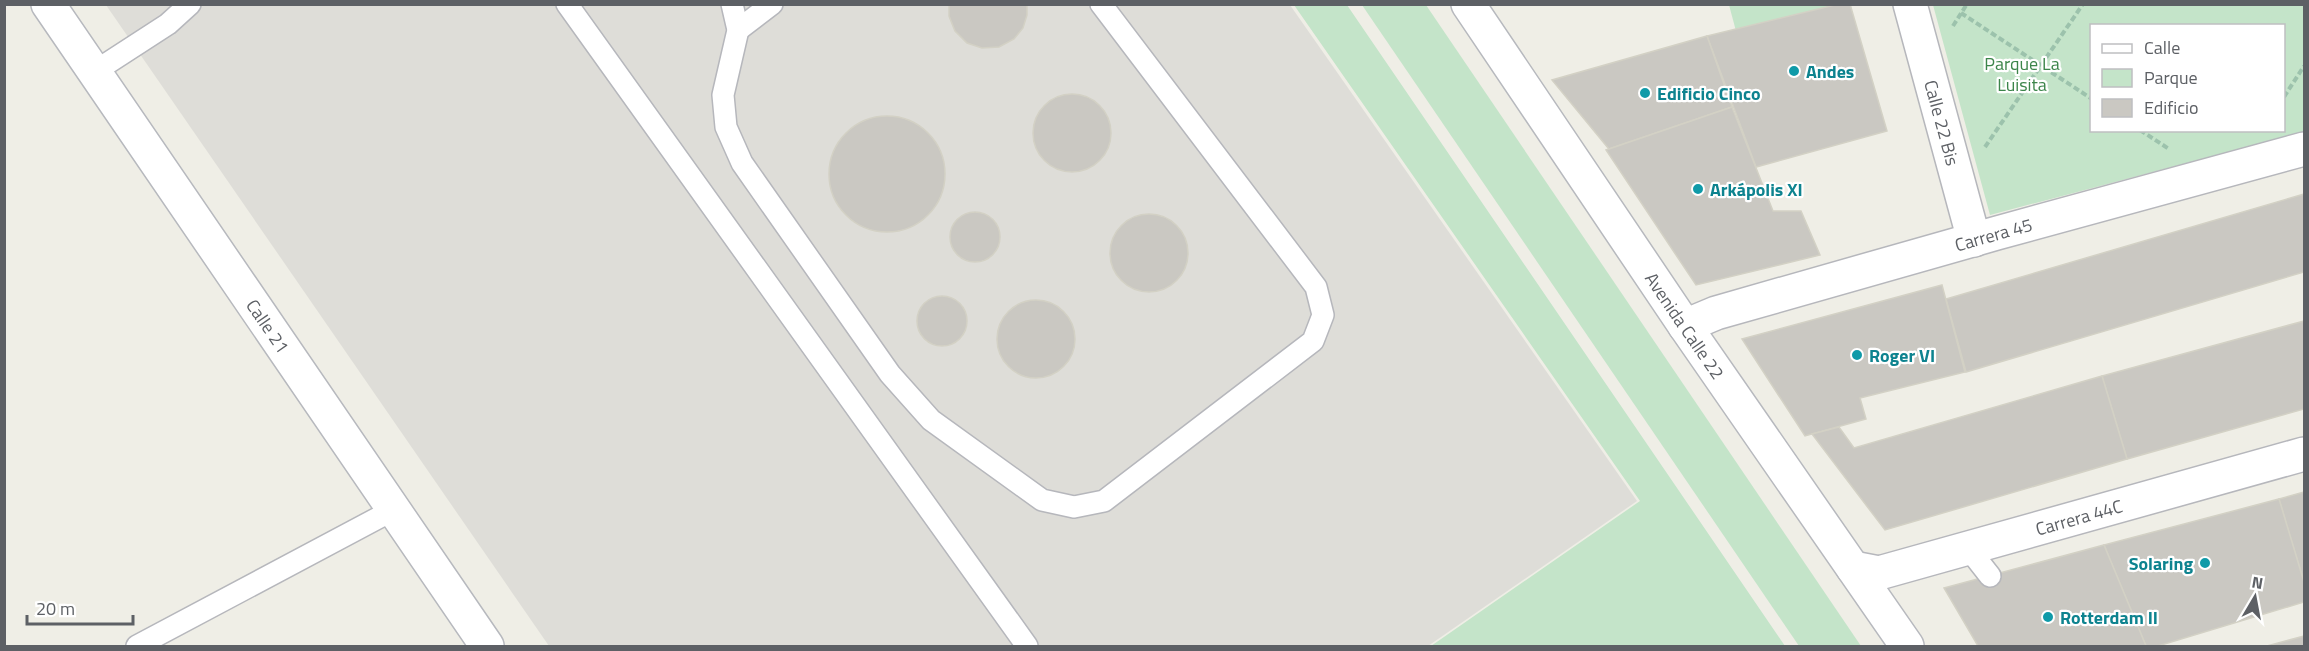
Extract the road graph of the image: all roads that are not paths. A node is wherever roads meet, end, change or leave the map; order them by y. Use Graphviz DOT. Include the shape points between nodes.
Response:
graph roads {
  1 [pos="48,4"];
  2 [pos="190,4"];
  3 [pos="567,4"];
  4 [pos="732,4"];
  5 [pos="772,4"];
  6 [pos="1101,4"];
  7 [pos="1468,4"];
  8 [pos="1910,4"];
  9 [pos="738,30"];
  10 [pos="94,72"];
  11 [pos="2304,150"];
  12 [pos="1974,240"];
  13 [pos="1685,326"];
  14 [pos="2304,454"];
  15 [pos="393,510"];
  16 [pos="1968,548"];
  17 [pos="1853,568"];
  18 [pos="1990,576"];
  19 [pos="137,646"];
  20 [pos="487,646"];
  21 [pos="1027,646"];
  22 [pos="1907,646"];
  1 -- 10 [label="street, Calle 21"];
  2 -- 10 [label="lane" via="168,24"];
  3 -- 21 [label="lane"];
  4 -- 9 [label="lane"];
  5 -- 9 [label="lane"];
  6 -- 9 [label="lane" via="1316,287 1323,315 1313,341 1104,501 1074,507 1042,500 1024,487 932,420 890,374 742,163 726,127 723,95"];
  7 -- 13 [label="street, Avenida Calle 22"];
  8 -- 12 [label="street, Calle 22 Bis"];
  10 -- 15 [label="street, Calle 21"];
  11 -- 12 [label="street, Carrera 45"];
  12 -- 13 [label="street, Carrera 45"];
  13 -- 17 [label="street, Avenida Calle 22"];
  14 -- 16 [label="street, Carrera 44C"];
  15 -- 19 [label="lane"];
  15 -- 20 [label="street, Calle 21"];
  16 -- 17 [label="street, Carrera 44C" via="1879,573"];
  16 -- 18 [label="lane"];
  17 -- 22 [label="street, Avenida Calle 22"];
}
